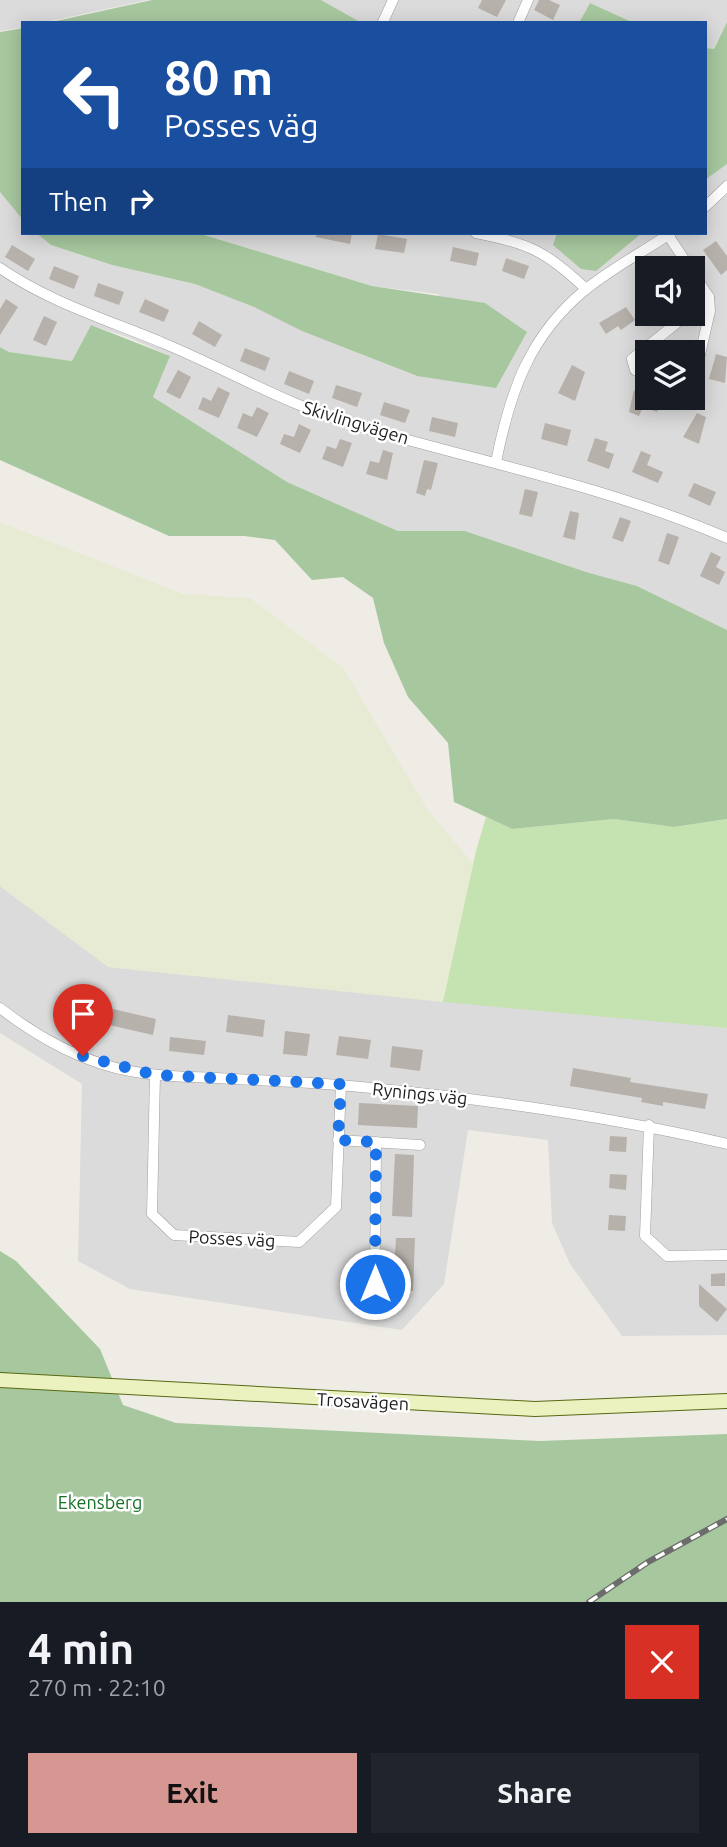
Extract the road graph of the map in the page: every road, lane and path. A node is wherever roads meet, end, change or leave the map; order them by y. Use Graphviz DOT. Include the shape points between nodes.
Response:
graph roads {
  1 [pos="393,0"];
  2 [pos="528,0"];
  3 [pos="383,21"];
  4 [pos="519,21"];
  5 [pos="727,186"];
  6 [pos="707,205"];
  7 [pos="487,235"];
  8 [pos="667,235"];
  9 [pos="670,235"];
  10 [pos="683,256"];
  11 [pos="0,268"];
  12 [pos="586,289"];
  13 [pos="705,291"];
  14 [pos="709,297"];
  15 [pos="705,300"];
  16 [pos="673,326"];
  17 [pos="656,340"];
  18 [pos="703,340"];
  19 [pos="496,462"];
  20 [pos="727,538"];
  21 [pos="0,1008"];
  22 [pos="155,1075"];
  23 [pos="341,1084"];
  24 [pos="649,1125"];
  25 [pos="338,1140"];
  26 [pos="376,1142"];
  27 [pos="727,1144"];
  28 [pos="420,1145"];
  29 [pos="727,1255"];
  30 [pos="375,1284"];
  31 [pos="0,1380"];
  32 [pos="727,1401"];
  1 -- 3 [label="street"];
  2 -- 4 [label="street"];
  5 -- 6 [label="street"];
  7 -- 12 [label="street" via="544,252"];
  8 -- 12 [label="street"];
  9 -- 10 [label="street"];
  11 -- 19 [label="street, Skivlingvägen" via="33,291 173,347 293,403 356,425"];
  12 -- 19 [label="street" via="537,341 517,381"];
  13 -- 14 [label="street"];
  14 -- 15 [label="street"];
  14 -- 18 [label="street"];
  16 -- 17 [label="street"];
  19 -- 20 [label="street, Skivlingvägen" via="675,516"];
  21 -- 22 [label="street, Rynings väg" via="64,1049 103,1064"];
  22 -- 23 [label="street, Rynings väg"];
  22 -- 25 [label="street, Posses väg" via="152,1214 174,1235 299,1242 336,1207"];
  23 -- 24 [label="street, Rynings väg" via="551,1108"];
  23 -- 25 [label="street, Posses väg"];
  24 -- 27 [label="street, Rynings väg"];
  24 -- 29 [label="street" via="645,1236 667,1256"];
  25 -- 26 [label="street"];
  26 -- 28 [label="street"];
  26 -- 30 [label="street"];
  31 -- 32 [label="main road, Trosavägen" via="535,1409"];
}
